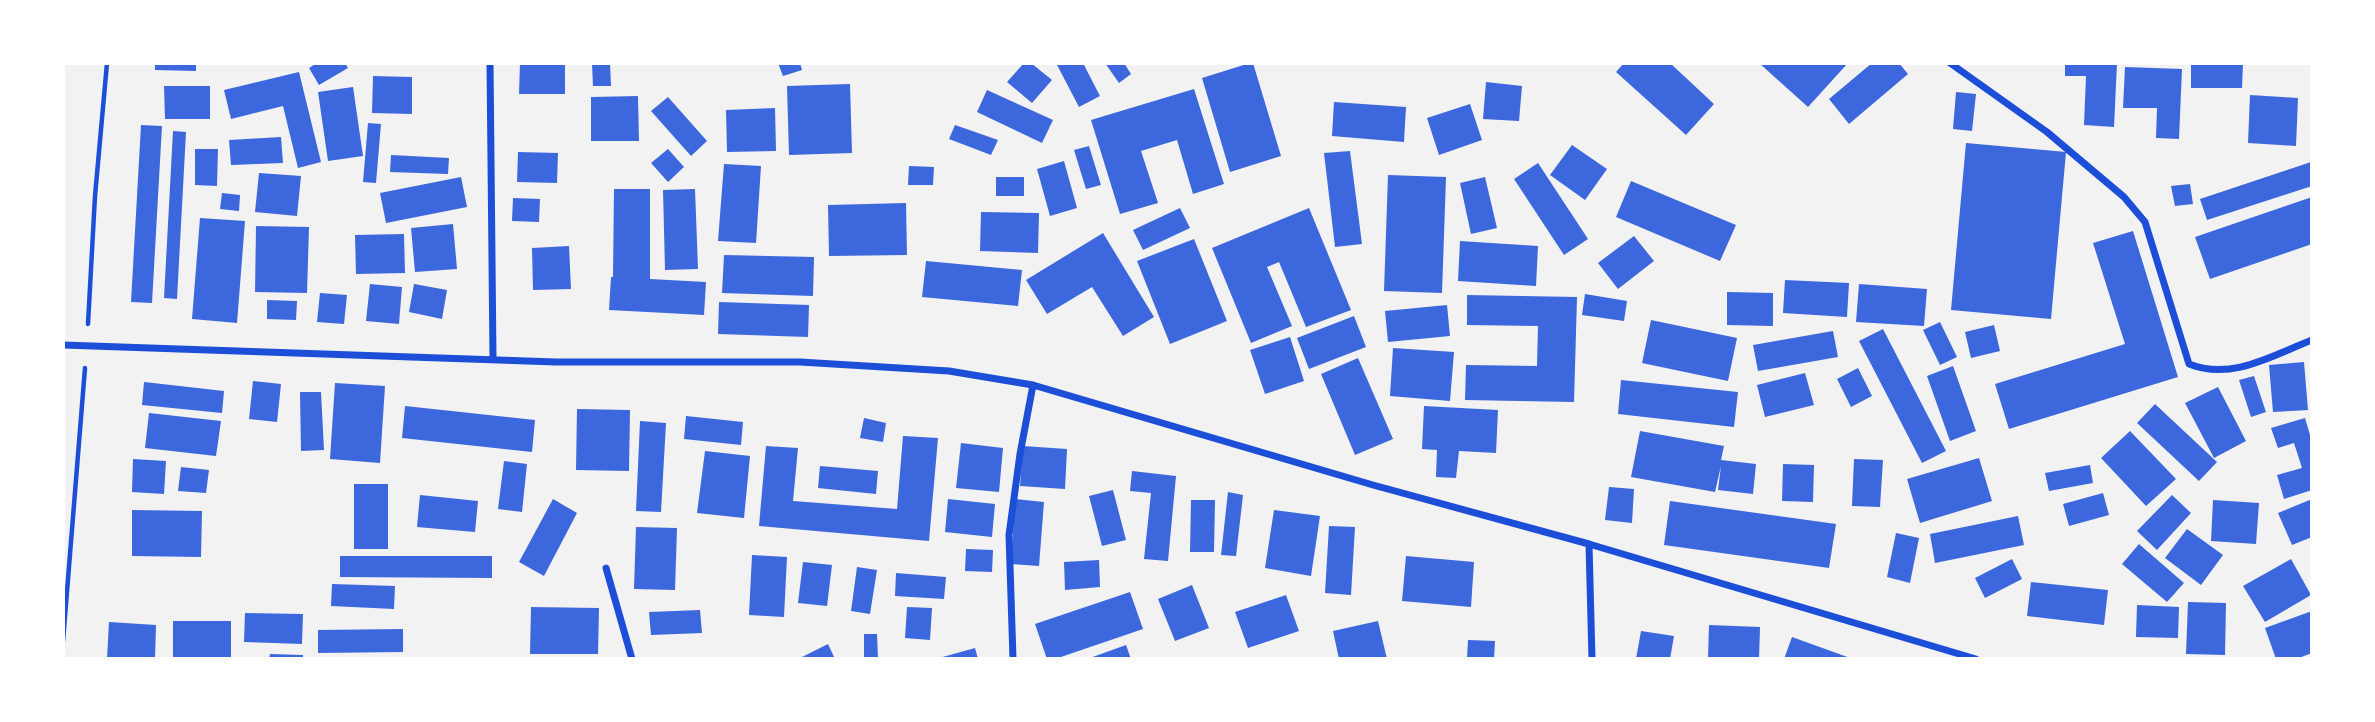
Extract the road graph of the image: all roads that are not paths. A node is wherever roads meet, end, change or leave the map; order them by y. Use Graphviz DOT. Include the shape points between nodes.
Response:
graph roads {
  1 [pos="490,63"];
  2 [pos="1950,63"];
  3 [pos="2312,340"];
  4 [pos="63,345"];
  5 [pos="493,358"];
  6 [pos="1033,385"];
  7 [pos="1589,544"];
  8 [pos="606,568"];
  9 [pos="632,659"];
  10 [pos="1013,659"];
  11 [pos="1592,659"];
  12 [pos="1976,659"];
  1 -- 5 [label="street"];
  2 -- 3 [label="street" via="2047,132 2124,197 2145,222 2189,364 2213,371 2234,370"];
  4 -- 5 [label="street"];
  5 -- 6 [label="street" via="800,362 950,371"];
  6 -- 7 [label="street"];
  6 -- 10 [label="street" via="1009,535"];
  7 -- 11 [label="street"];
  7 -- 12 [label="street"];
  8 -- 9 [label="street"];
}
